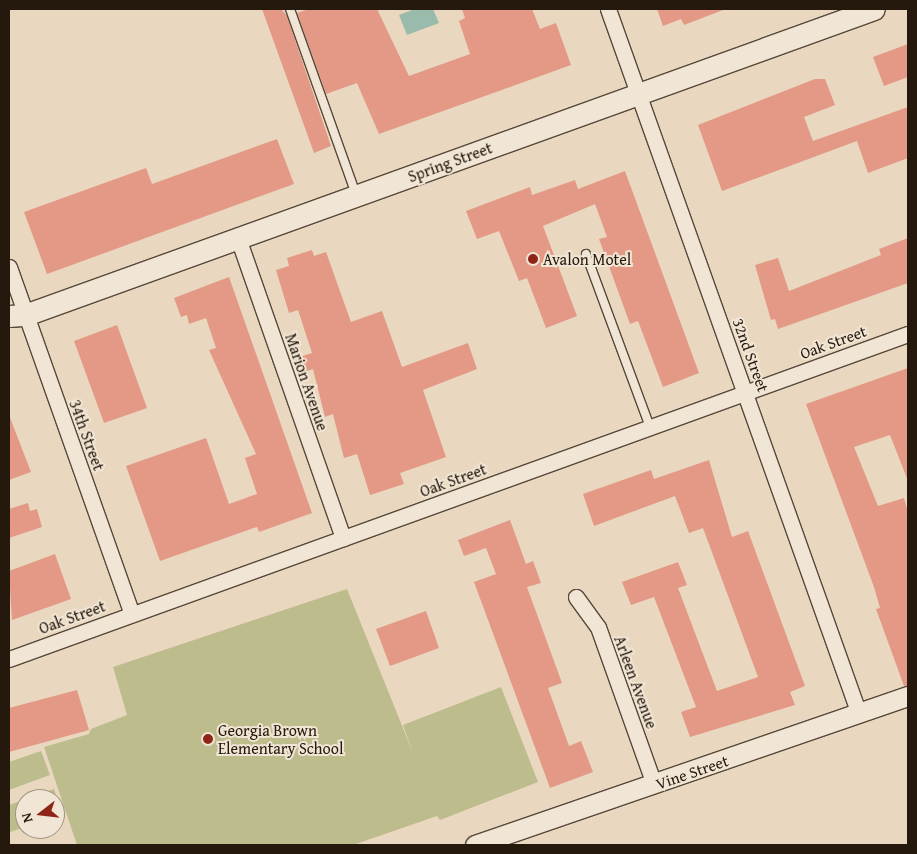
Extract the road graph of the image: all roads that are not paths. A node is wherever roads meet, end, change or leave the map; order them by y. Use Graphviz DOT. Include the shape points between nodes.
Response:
graph roads {
  1 [pos="290,9"];
  2 [pos="608,9"];
  3 [pos="874,9"];
  4 [pos="640,95"];
  5 [pos="356,196"];
  6 [pos="238,238"];
  7 [pos="586,254"];
  8 [pos="9,267"];
  9 [pos="14,319"];
  10 [pos="908,334"];
  11 [pos="746,392"];
  12 [pos="650,428"];
  13 [pos="343,538"];
  14 [pos="576,597"];
  15 [pos="132,614"];
  16 [pos="9,659"];
  17 [pos="908,696"];
  18 [pos="859,714"];
  19 [pos="654,784"];
  20 [pos="474,845"];
  1 -- 5 [label="lane"];
  2 -- 4 [label="street, 32nd Street"];
  3 -- 4 [label="main road, Spring Street"];
  4 -- 5 [label="main road, Spring Street"];
  4 -- 11 [label="street, 32nd Street"];
  5 -- 6 [label="main road, Spring Street"];
  6 -- 9 [label="main road, Spring Street"];
  6 -- 13 [label="street, Marion Avenue"];
  7 -- 12 [label="lane"];
  8 -- 9 [label="street, 34th Street"];
  9 -- 15 [label="street, 34th Street"];
  10 -- 11 [label="street, Oak Street"];
  11 -- 12 [label="street, Oak Street"];
  11 -- 18 [label="street, 32nd Street"];
  12 -- 13 [label="street, Oak Street"];
  13 -- 15 [label="street, Oak Street"];
  14 -- 19 [label="street, Arleen Avenue" via="598,628"];
  15 -- 16 [label="street, Oak Street"];
  17 -- 18 [label="street, Vine Street"];
  18 -- 19 [label="street, Vine Street"];
  19 -- 20 [label="street, Vine Street"];
}
